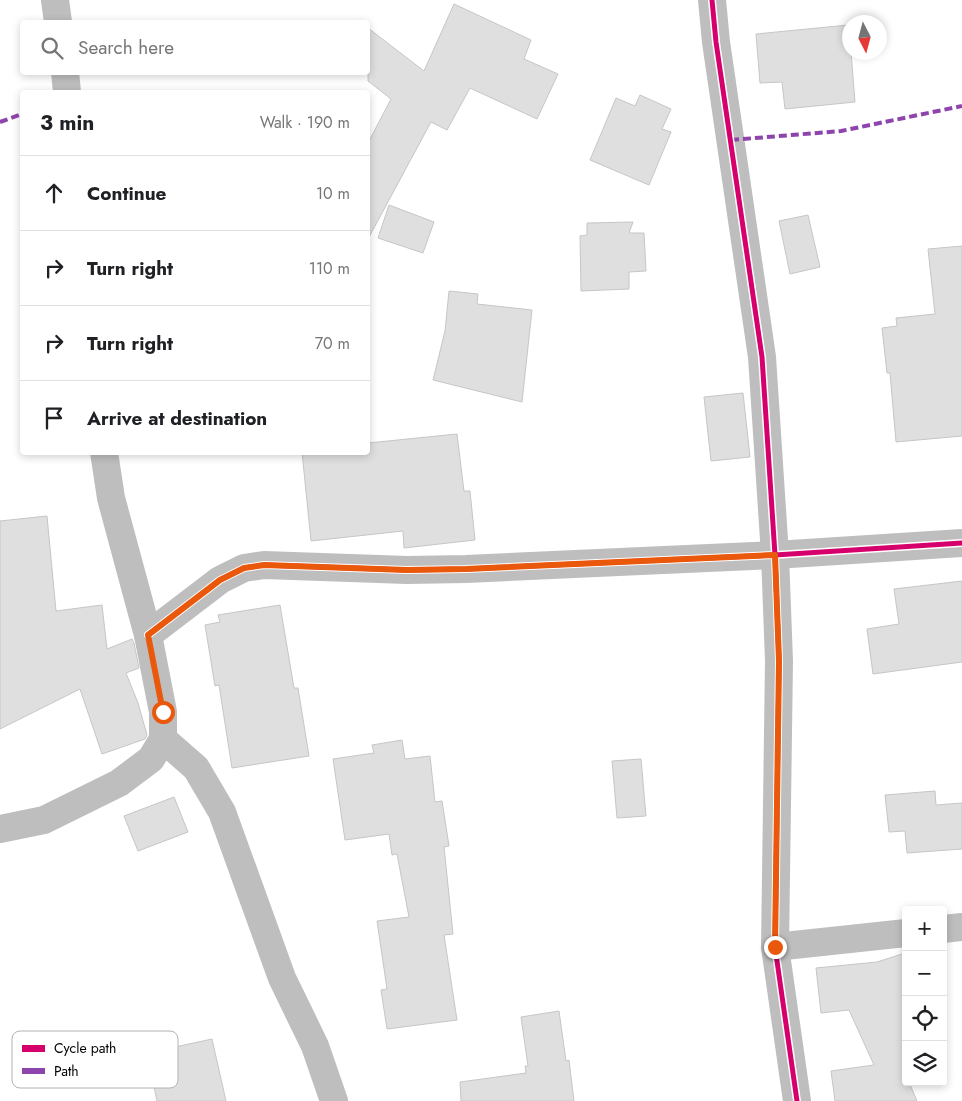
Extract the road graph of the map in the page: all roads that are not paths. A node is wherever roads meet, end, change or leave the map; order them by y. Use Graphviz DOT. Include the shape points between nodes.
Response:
graph roads {
  1 [pos="55,0"];
  2 [pos="712,0"];
  3 [pos="58,20"];
  4 [pos="65,75"];
  5 [pos="67,90"];
  6 [pos="104,455"];
  7 [pos="962,543"];
  8 [pos="775,555"];
  9 [pos="148,635"];
  10 [pos="164,739"];
  11 [pos="0,829"];
  12 [pos="962,927"];
  13 [pos="947,929"];
  14 [pos="902,933"];
  15 [pos="775,947"];
  16 [pos="334,1101"];
  17 [pos="797,1101"];
  1 -- 3 [label="street"];
  2 -- 8 [label="street" via="762,357"];
  4 -- 5 [label="street"];
  6 -- 9 [label="street" via="111,498"];
  7 -- 8 [label="street"];
  8 -- 9 [label="street" via="466,569 264,565 244,568 220,580"];
  8 -- 15 [label="street" via="779,661"];
  9 -- 10 [label="street" via="163,712"];
  10 -- 11 [label="street" via="151,759 119,783 44,820"];
  10 -- 16 [label="street" via="196,768 222,812 282,978 315,1046"];
  12 -- 13 [label="street"];
  14 -- 15 [label="street"];
  15 -- 17 [label="street"];
}
